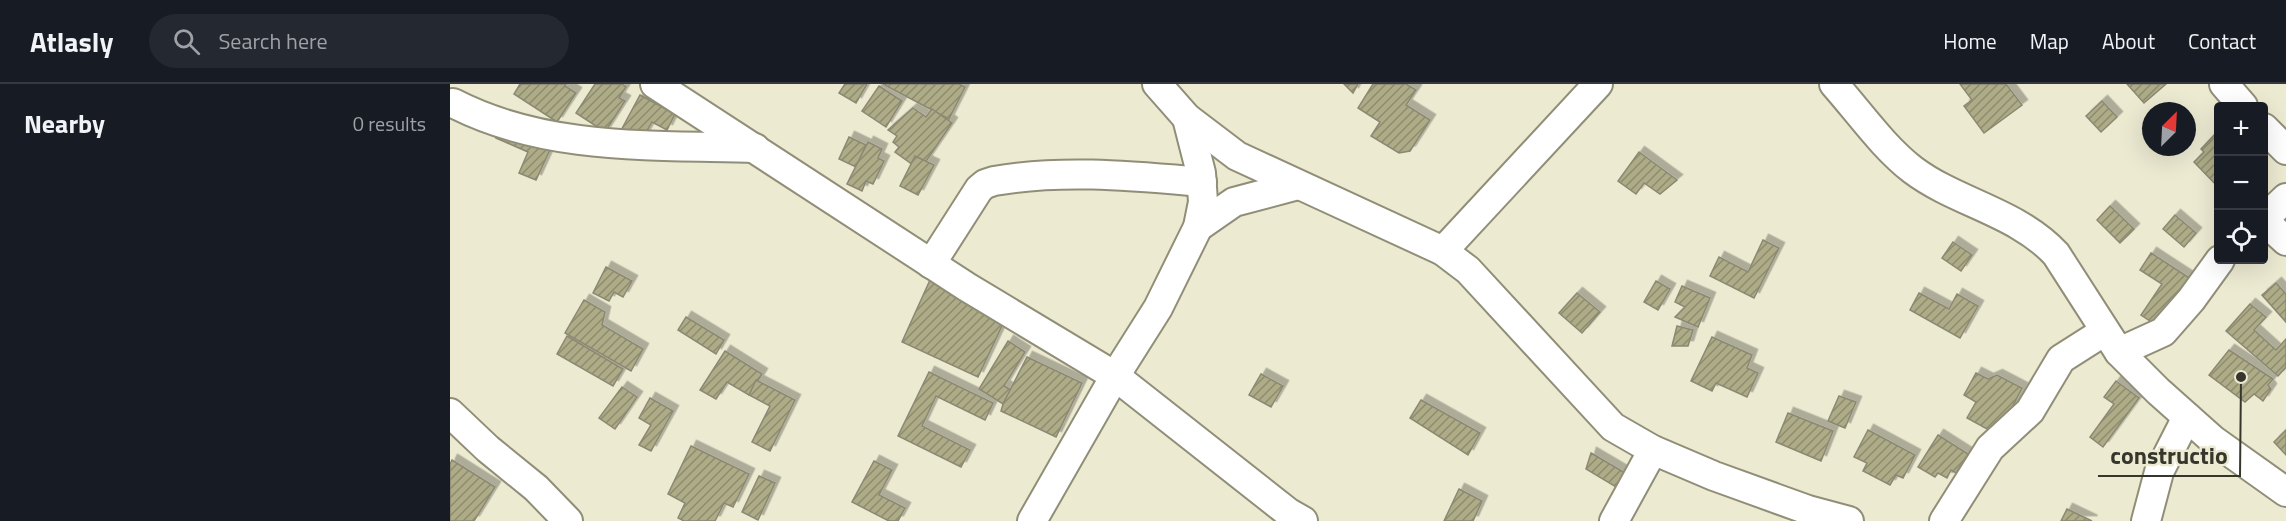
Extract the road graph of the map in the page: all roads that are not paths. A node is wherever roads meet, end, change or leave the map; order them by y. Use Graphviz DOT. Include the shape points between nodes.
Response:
graph roads {
  1 [pos="655,84"];
  2 [pos="1157,84"];
  3 [pos="1598,84"];
  4 [pos="1834,84"];
  5 [pos="2224,84"];
  6 [pos="456,98"];
  7 [pos="2239,102"];
  8 [pos="1187,118"];
  9 [pos="2268,132"];
  10 [pos="755,148"];
  11 [pos="2286,150"];
  12 [pos="1202,182"];
  13 [pos="1298,185"];
  14 [pos="2286,198"];
  15 [pos="2268,216"];
  16 [pos="2268,224"];
  17 [pos="1198,226"];
  18 [pos="2286,241"];
  19 [pos="1443,250"];
  20 [pos="931,264"];
  21 [pos="2217,264"];
  22 [pos="2112,341"];
  23 [pos="1115,376"];
  24 [pos="2187,417"];
  25 [pos="452,419"];
  26 [pos="1653,450"];
  27 [pos="2286,492"];
  28 [pos="568,521"];
  29 [pos="1032,521"];
  30 [pos="1303,521"];
  31 [pos="1614,521"];
  32 [pos="1849,521"];
  33 [pos="1944,521"];
  34 [pos="2146,521"];
  1 -- 10 [label="street"];
  2 -- 8 [label="street"];
  3 -- 19 [label="street"];
  4 -- 22 [label="street" via="1912,169 2045,242"];
  5 -- 7 [label="street"];
  6 -- 10 [label="street" via="478,116 587,143"];
  8 -- 12 [label="street"];
  8 -- 13 [label="street" via="1237,156"];
  9 -- 11 [label="street"];
  10 -- 20 [label="street"];
  12 -- 17 [label="street"];
  12 -- 20 [label="street" via="1116,174 994,181 979,189"];
  13 -- 17 [label="street" via="1234,202"];
  13 -- 19 [label="street"];
  14 -- 15 [label="street"];
  16 -- 18 [label="street"];
  17 -- 23 [label="street" via="1158,308"];
  19 -- 26 [label="street" via="1468,270 1613,427"];
  20 -- 23 [label="street"];
  21 -- 22 [label="street" via="2163,332"];
  22 -- 24 [label="street" via="2158,392"];
  22 -- 33 [label="street" via="2061,359 2030,411 1990,448"];
  23 -- 29 [label="street"];
  23 -- 30 [label="street"];
  24 -- 27 [label="street" via="2212,440"];
  24 -- 34 [label="street" via="2159,472"];
  25 -- 28 [label="street" via="536,488"];
  26 -- 31 [label="street"];
  26 -- 32 [label="street" via="1759,493"];
}
